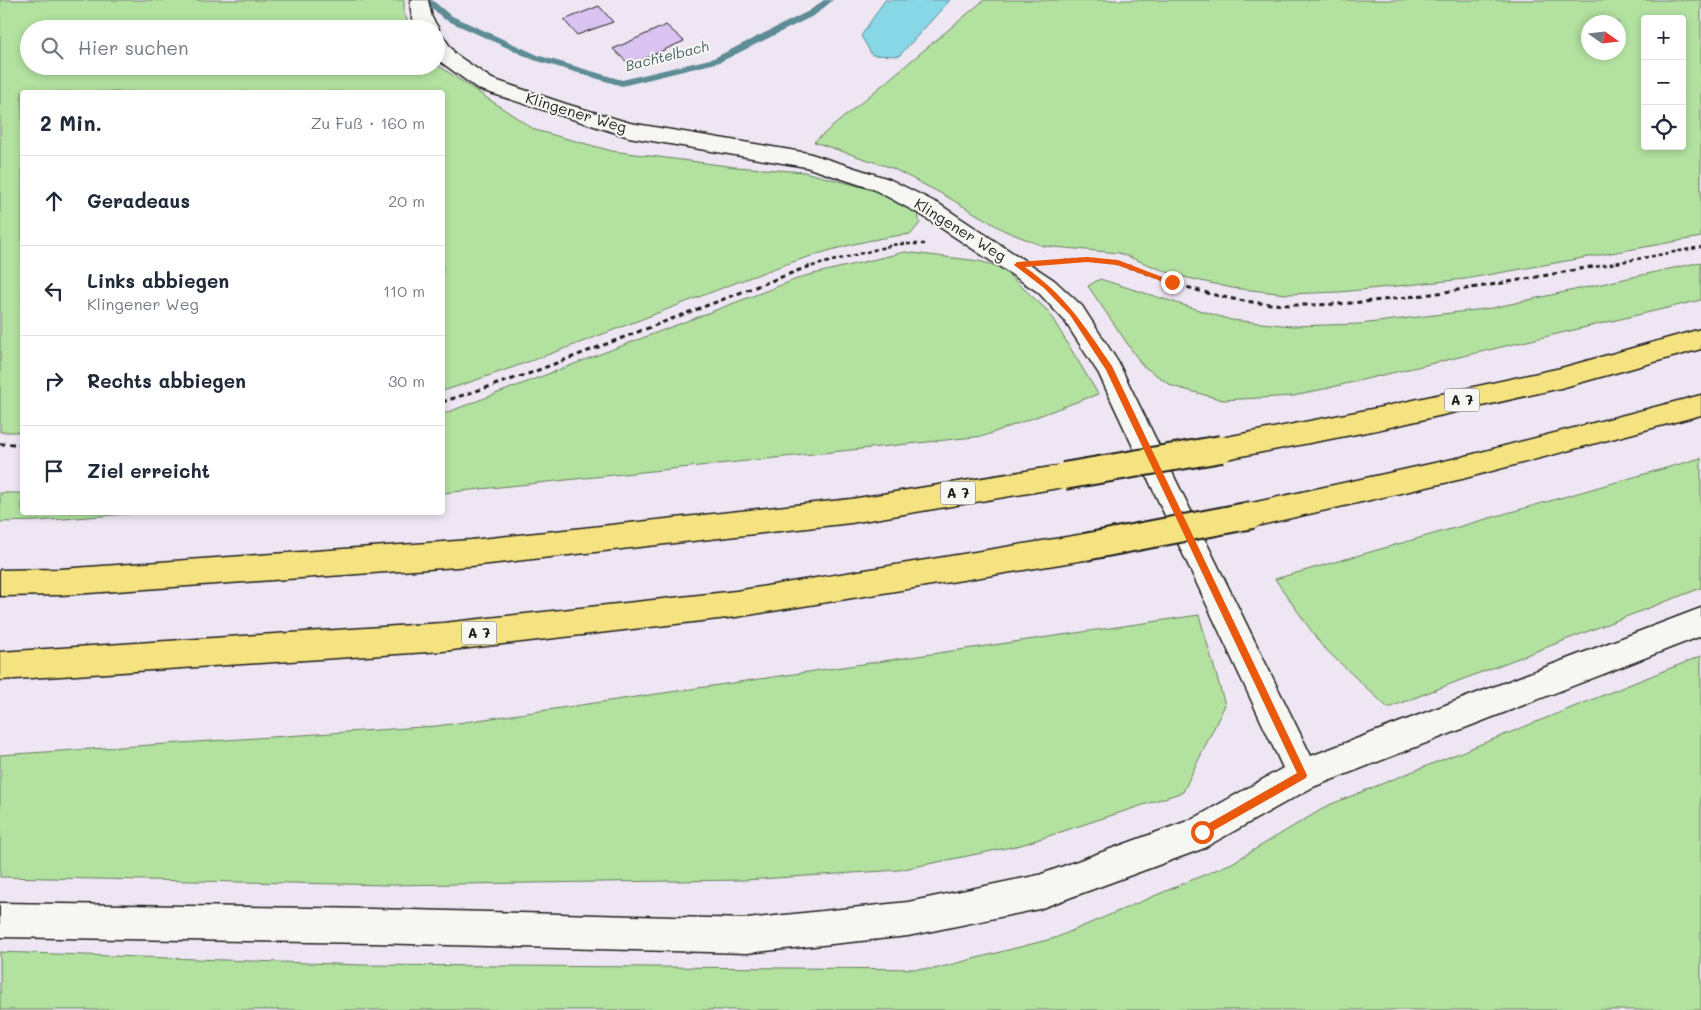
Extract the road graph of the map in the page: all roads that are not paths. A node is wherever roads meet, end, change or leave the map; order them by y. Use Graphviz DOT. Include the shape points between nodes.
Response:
graph roads {
  1 [pos="420,5"];
  2 [pos="426,20"];
  3 [pos="445,54"];
  4 [pos="1701,340"];
  5 [pos="1701,405"];
  6 [pos="0,583"];
  7 [pos="1701,622"];
  8 [pos="0,666"];
  9 [pos="1303,775"];
  10 [pos="0,920"];
  1 -- 2 [label="street"];
  3 -- 9 [label="street, Klingener Weg" via="485,84 629,130 808,160 881,184 931,210 1046,286 1073,313 1109,368"];
  4 -- 6 [label="highway, A 7, bridge" via="1551,380 1377,419 1221,449 851,511 471,553 70,582"];
  5 -- 8 [label="highway, A 7, bridge" via="1462,468 1252,515 1085,547 736,604 443,637"];
  7 -- 9 [label="street"];
  9 -- 10 [label="street" via="1202,832 1039,892 908,919 747,936"];
}
